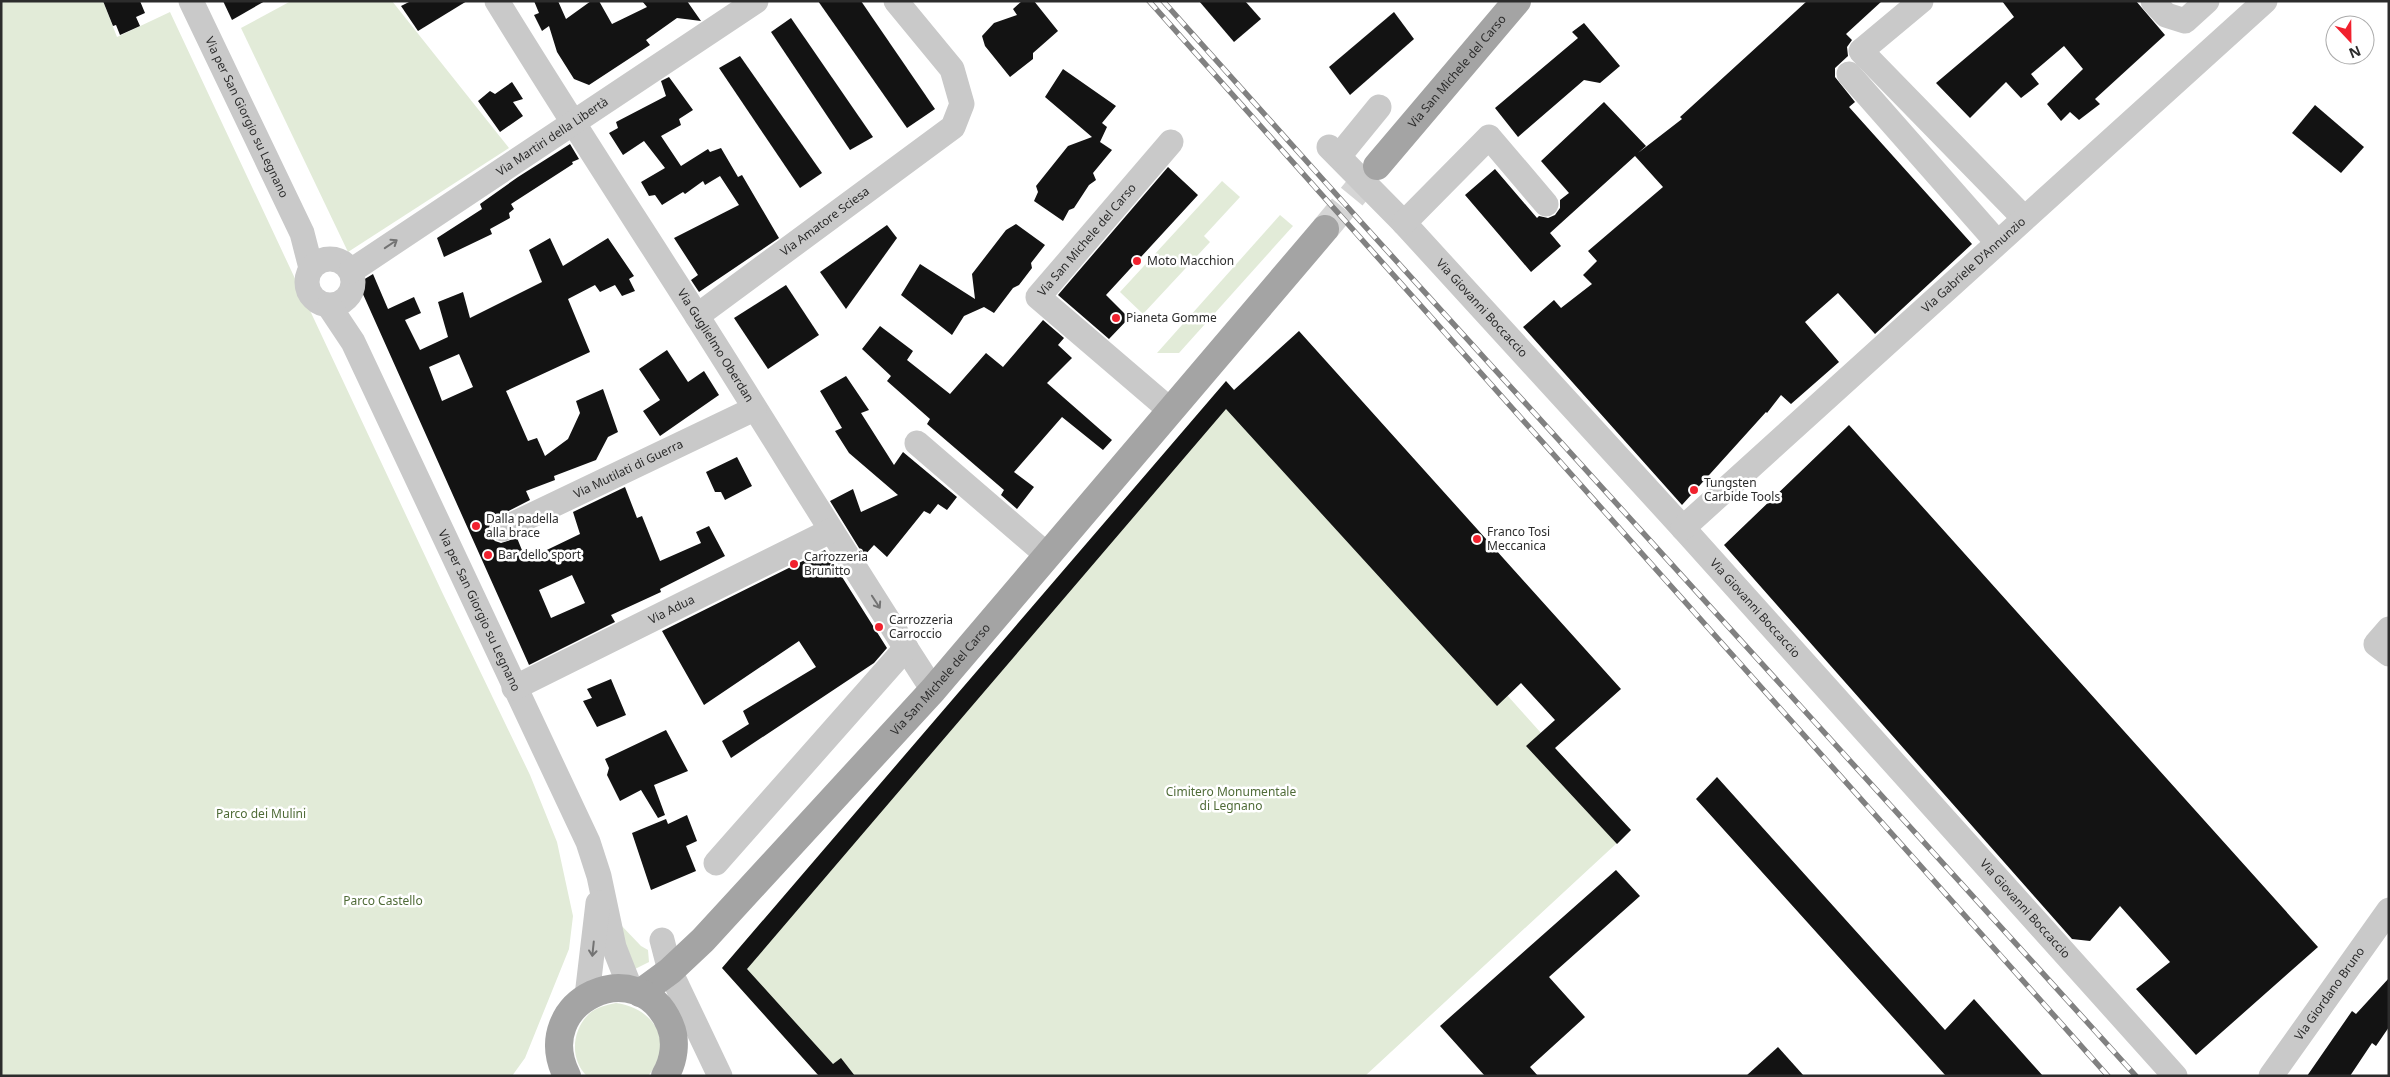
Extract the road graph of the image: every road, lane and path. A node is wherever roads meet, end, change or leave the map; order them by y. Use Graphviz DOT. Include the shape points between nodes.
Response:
graph roads {
  1 [pos="191,1"];
  2 [pos="756,1"];
  3 [pos="896,1"];
  4 [pos="1517,1"];
  5 [pos="1921,1"];
  6 [pos="2153,1"];
  7 [pos="2208,1"];
  8 [pos="2265,1"];
  9 [pos="502,4"];
  10 [pos="1850,74"];
  11 [pos="1379,106"];
  12 [pos="572,123"];
  13 [pos="1171,142"];
  14 [pos="1377,166"];
  15 [pos="1546,204"];
  16 [pos="2024,218"];
  17 [pos="1404,223"];
  18 [pos="1325,229"];
  19 [pos="1997,242"];
  20 [pos="318,264"];
  21 [pos="351,271"];
  22 [pos="336,304"];
  23 [pos="697,316"];
  24 [pos="754,409"];
  25 [pos="1170,410"];
  26 [pos="917,443"];
  27 [pos="1683,528"];
  28 [pos="503,529"];
  29 [pos="830,531"];
  30 [pos="1047,555"];
  31 [pos="2389,629"];
  32 [pos="906,648"];
  33 [pos="2389,654"];
  34 [pos="514,688"];
  35 [pos="933,690"];
  36 [pos="716,863"];
  37 [pos="600,883"];
  38 [pos="2389,910"];
  39 [pos="662,940"];
  40 [pos="674,979"];
  41 [pos="636,992"];
  42 [pos="587,996"];
  43 [pos="666,1016"];
  44 [pos="561,1071"];
  45 [pos="666,1075"];
  46 [pos="720,1076"];
  47 [pos="2175,1076"];
  48 [pos="2271,1076"];
  1 -- 20 [label="street, Via per San Giorgio su Legnano"];
  2 -- 12 [label="street, Via Martiri della Libertà"];
  3 -- 23 [label="street, Via Amatore Sciesa" via="952,68 962,104 953,127"];
  4 -- 14 [label="main road, Via San Michele del Carso"];
  5 -- 16 [label="street" via="1861,51"];
  6 -- 7 [label="street" via="2166,15 2185,20"];
  8 -- 16 [label="street, Via Gabriele D'Annunzio"];
  9 -- 12 [label="street, Via Guglielmo Oberdan"];
  10 -- 19 [label="street"];
  11 -- 17 [label="street, Via Giovanni Boccaccio" via="1334,151"];
  21 -- 12 [label="street, Via Martiri della Libertà, one-way"];
  12 -- 23 [label="street, Via Guglielmo Oberdan"];
  13 -- 25 [label="street, Via San Michele del Carso" via="1038,297"];
  15 -- 17 [label="street" via="1489,137"];
  16 -- 19 [label="street, Via Gabriele D'Annunzio"];
  17 -- 27 [label="street, Via Giovanni Boccaccio"];
  18 -- 25 [label="main road, Via San Michele del Carso"];
  19 -- 27 [label="street, Via Gabriele D'Annunzio"];
  20 -- 21 [label="street" via="339,261"];
  20 -- 22 [label="street, Via per San Giorgio su Legnano" via="306,282 311,296 322,304"];
  21 -- 22 [label="street" via="353,284 348,297"];
  22 -- 34 [label="street, Via per San Giorgio su Legnano"];
  23 -- 24 [label="street, Via Guglielmo Oberdan"];
  24 -- 28 [label="street, Via Mutilati di Guerra"];
  24 -- 29 [label="street, Via Guglielmo Oberdan"];
  25 -- 30 [label="main road, Via San Michele del Carso"];
  26 -- 30 [label="street"];
  27 -- 47 [label="street, Via Giovanni Boccaccio"];
  29 -- 32 [label="street, Via Guglielmo Oberdan, one-way"];
  29 -- 34 [label="street, Via Adua"];
  30 -- 35 [label="main road, Via San Michele del Carso"];
  31 -- 33 [label="street" via="2376,644"];
  32 -- 35 [label="street, Via Guglielmo Oberdan"];
  32 -- 36 [label="street"];
  34 -- 37 [label="street, Via per San Giorgio su Legnano" via="588,842"];
  35 -- 40 [label="main road, Via San Michele del Carso" via="702,940"];
  37 -- 41 [label="street, Via per San Giorgio su Legnano" via="614,947"];
  37 -- 42 [label="street, Via per San Giorgio su Legnano, one-way"];
  38 -- 48 [label="street, Via Giordano Bruno"];
  39 -- 40 [label="street"];
  40 -- 41 [label="main road, Via San Michele del Carso"];
  40 -- 43 [label="main road, Via San Michele del Carso"];
  40 -- 46 [label="street"];
  41 -- 42 [label="main road" via="609,989"];
  41 -- 43 [label="main road" via="657,1004"];
  42 -- 44 [label="main road" via="566,1017 561,1031"];
  43 -- 45 [label="main road" via="674,1045"];
}
